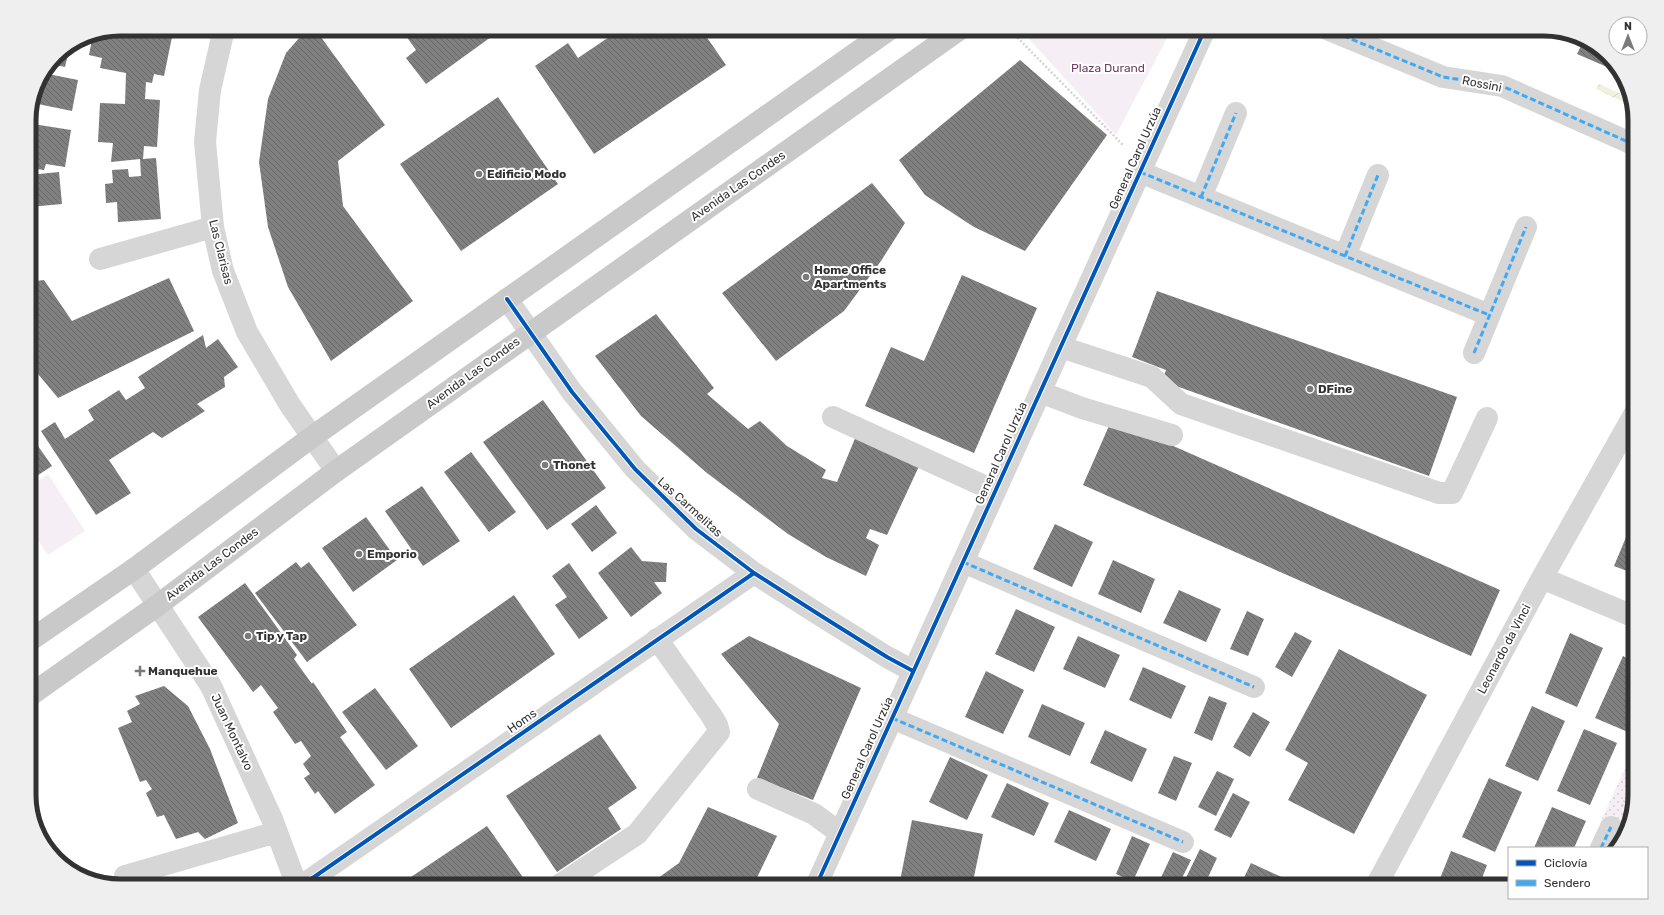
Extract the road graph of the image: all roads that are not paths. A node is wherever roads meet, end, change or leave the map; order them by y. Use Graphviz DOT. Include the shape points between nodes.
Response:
graph roads {
  1 [pos="222,36"];
  2 [pos="229,36"];
  3 [pos="880,36"];
  4 [pos="950,36"];
  5 [pos="1202,36"];
  6 [pos="1344,36"];
  7 [pos="210,90"];
  8 [pos="1236,113"];
  9 [pos="1628,142"];
  10 [pos="1140,172"];
  11 [pos="1378,175"];
  12 [pos="1201,197"];
  13 [pos="213,227"];
  14 [pos="1526,227"];
  15 [pos="1345,256"];
  16 [pos="100,259"];
  17 [pos="507,299"];
  18 [pos="1489,315"];
  19 [pos="530,333"];
  20 [pos="1060,347"];
  21 [pos="1474,353"];
  22 [pos="1040,392"];
  23 [pos="833,418"];
  24 [pos="1487,418"];
  25 [pos="1628,425"];
  26 [pos="1172,435"];
  27 [pos="312,437"];
  28 [pos="336,471"];
  29 [pos="995,491"];
  30 [pos="963,562"];
  31 [pos="134,569"];
  32 [pos="754,573"];
  33 [pos="1542,578"];
  34 [pos="158,605"];
  35 [pos="1628,614"];
  36 [pos="36,636"];
  37 [pos="657,640"];
  38 [pos="913,671"];
  39 [pos="1254,687"];
  40 [pos="36,691"];
  41 [pos="892,718"];
  42 [pos="758,789"];
  43 [pos="1611,827"];
  44 [pos="277,832"];
  45 [pos="840,832"];
  46 [pos="1183,842"];
  47 [pos="1601,847"];
  48 [pos="124,876"];
  49 [pos="294,879"];
  50 [pos="311,879"];
  51 [pos="569,879"];
  52 [pos="819,879"];
  53 [pos="1380,879"];
  1 -- 7 [label="street, Las Clarisas"];
  2 -- 7 [label="street"];
  3 -- 17 [label="main road"];
  4 -- 19 [label="main road, Avenida Las Condes"];
  5 -- 10 [label="street, General Carol Urzúa"];
  6 -- 9 [label="street, Rossini" via="1443,77 1502,86"];
  7 -- 13 [label="street, Las Clarisas" via="205,142"];
  8 -- 12 [label="street"];
  10 -- 12 [label="street"];
  10 -- 20 [label="street, General Carol Urzúa"];
  11 -- 15 [label="street"];
  12 -- 15 [label="street"];
  13 -- 16 [label="street"];
  13 -- 27 [label="street, Las Clarisas" via="223,272 247,332"];
  14 -- 18 [label="street"];
  15 -- 18 [label="street"];
  17 -- 19 [label="street, Las Carmelitas"];
  17 -- 27 [label="main road"];
  18 -- 21 [label="street"];
  19 -- 28 [label="main road, Avenida Las Condes"];
  19 -- 32 [label="street, Las Carmelitas" via="572,392 635,469 696,529"];
  20 -- 22 [label="street, General Carol Urzúa"];
  20 -- 24 [label="street" via="1152,377 1181,404 1439,494 1452,493"];
  22 -- 26 [label="street" via="1082,408"];
  22 -- 29 [label="street, General Carol Urzúa"];
  23 -- 29 [label="street"];
  25 -- 33 [label="street, Leonardo da Vinci"];
  27 -- 28 [label="street, Las Clarisas"];
  27 -- 31 [label="main road"];
  28 -- 34 [label="main road, Avenida Las Condes"];
  29 -- 30 [label="street, General Carol Urzúa"];
  30 -- 38 [label="street, General Carol Urzúa"];
  30 -- 39 [label="street"];
  31 -- 34 [label="street, Juan Montalvo"];
  31 -- 36 [label="main road"];
  32 -- 37 [label="street, Homs"];
  32 -- 38 [label="street, Las Carmelitas"];
  33 -- 35 [label="street"];
  33 -- 53 [label="street, Leonardo da Vinci"];
  34 -- 40 [label="main road, Avenida Las Condes"];
  34 -- 44 [label="street, Juan Montalvo" via="211,686"];
  37 -- 50 [label="street, Homs"];
  37 -- 51 [label="street" via="718,725 719,732 637,834"];
  38 -- 41 [label="street, General Carol Urzúa"];
  41 -- 45 [label="street, General Carol Urzúa"];
  41 -- 46 [label="street, General Carol Urzúa"];
  42 -- 45 [label="street" via="814,814"];
  43 -- 47 [label="street"];
  44 -- 48 [label="street"];
  44 -- 49 [label="street, Juan Montalvo"];
  45 -- 52 [label="street, General Carol Urzúa"];
}
